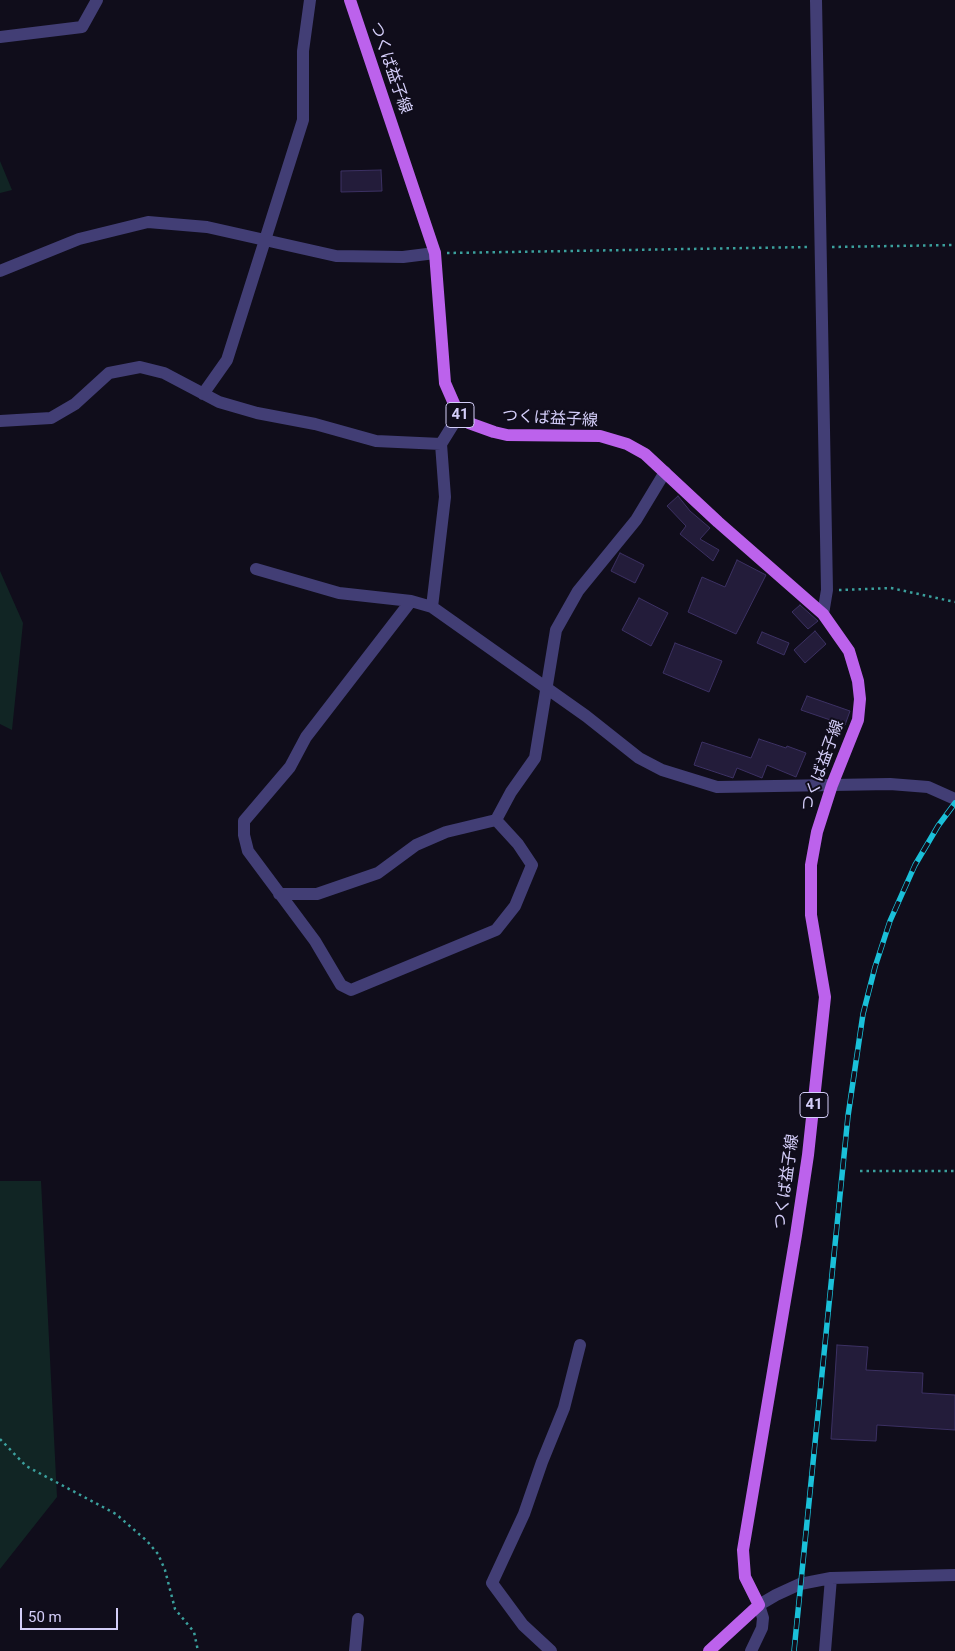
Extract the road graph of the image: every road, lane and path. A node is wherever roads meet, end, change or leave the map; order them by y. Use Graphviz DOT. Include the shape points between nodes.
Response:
graph roads {
  1 [pos="97,0"];
  2 [pos="310,0"];
  3 [pos="350,0"];
  4 [pos="816,0"];
  5 [pos="0,37"];
  6 [pos="265,240"];
  7 [pos="955,246"];
  8 [pos="820,247"];
  9 [pos="435,254"];
  10 [pos="0,272"];
  11 [pos="203,394"];
  12 [pos="459,415"];
  13 [pos="0,421"];
  14 [pos="441,444"];
  15 [pos="665,472"];
  16 [pos="256,568"];
  17 [pos="827,590"];
  18 [pos="411,601"];
  19 [pos="955,602"];
  20 [pos="432,607"];
  21 [pos="824,614"];
  22 [pos="547,689"];
  23 [pos="832,785"];
  24 [pos="955,799"];
  25 [pos="496,820"];
  26 [pos="279,894"];
  27 [pos="860,1171"];
  28 [pos="955,1171"];
  29 [pos="580,1345"];
  30 [pos="0,1440"];
  31 [pos="955,1575"];
  32 [pos="831,1578"];
  33 [pos="759,1605"];
  34 [pos="358,1619"];
  35 [pos="548,1650"];
  36 [pos="198,1651"];
  37 [pos="355,1651"];
  38 [pos="709,1651"];
  39 [pos="751,1651"];
  40 [pos="825,1651"];
  1 -- 5 [label="street" via="82,27"];
  2 -- 6 [label="street" via="302,51 303,120"];
  3 -- 9 [label="main road, つくば益子線 / 41"];
  4 -- 8 [label="street"];
  6 -- 9 [label="street" via="336,256"];
  6 -- 10 [label="street" via="207,227 148,222 79,239"];
  6 -- 11 [label="street" via="227,360"];
  7 -- 8 [label="path"];
  8 -- 9 [label="path"];
  8 -- 17 [label="street"];
  9 -- 12 [label="main road, つくば益子線 / 41" via="445,383"];
  11 -- 13 [label="street" via="164,372 140,367 109,373 76,404 51,418"];
  11 -- 14 [label="street" via="257,413 315,424 376,441"];
  12 -- 14 [label="street"];
  12 -- 15 [label="main road, つくば益子線 / 41" via="481,429 507,435 600,436 627,444 645,454"];
  14 -- 20 [label="street" via="446,497"];
  15 -- 21 [label="main road, つくば益子線 / 41"];
  15 -- 22 [label="street" via="636,520 578,591 556,630"];
  16 -- 18 [label="street" via="338,593"];
  17 -- 19 [label="path" via="891,588"];
  17 -- 21 [label="street"];
  18 -- 20 [label="street"];
  18 -- 26 [label="street" via="306,737 290,766 244,821 248,851"];
  20 -- 22 [label="street"];
  21 -- 23 [label="main road, つくば益子線 / 41" via="850,651 860,699 858,720"];
  22 -- 23 [label="street" via="639,758 662,770 717,787"];
  22 -- 25 [label="street" via="535,758"];
  23 -- 24 [label="street" via="928,787"];
  23 -- 33 [label="main road, つくば益子線 / 41" via="817,832 811,882 811,915 825,997 821,1044 798,1226 743,1550 745,1577"];
  25 -- 26 [label="street" via="446,832 416,845 378,874 317,894"];
  25 -- 26 [label="street" via="532,865 515,906 496,930 351,990 341,985 315,941"];
  27 -- 28 [label="path"];
  29 -- 35 [label="street" via="564,1408 524,1514 492,1583 523,1625"];
  30 -- 36 [label="path" via="39,1475 86,1496 116,1514 147,1541 158,1554 175,1609 194,1632"];
  31 -- 32 [label="street"];
  32 -- 33 [label="street" via="800,1584"];
  32 -- 40 [label="street"];
  33 -- 38 [label="main road"];
  33 -- 39 [label="street" via="762,1628"];
  34 -- 37 [label="street"];
}
